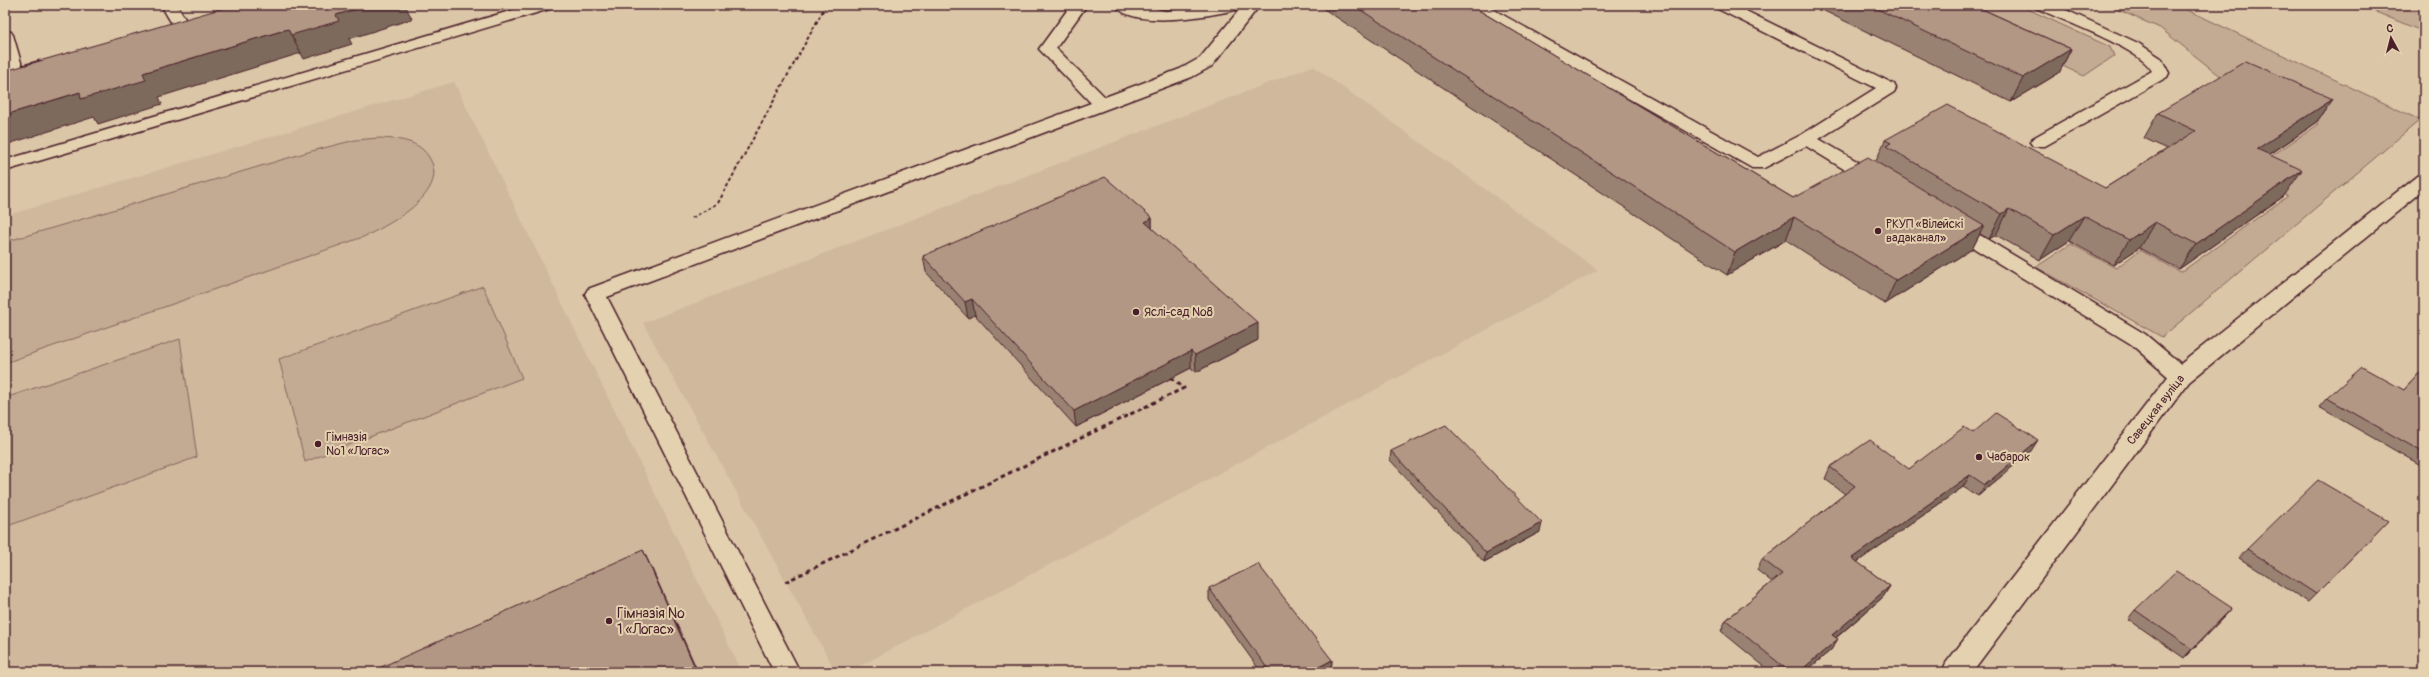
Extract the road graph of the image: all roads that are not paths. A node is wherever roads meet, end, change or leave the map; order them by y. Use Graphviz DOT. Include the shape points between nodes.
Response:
graph roads {
  1 [pos="169,5"];
  2 [pos="547,5"];
  3 [pos="1079,5"];
  4 [pos="1123,5"];
  5 [pos="1239,5"];
  6 [pos="1252,5"];
  7 [pos="1474,5"];
  8 [pos="1722,5"];
  9 [pos="2042,5"];
  10 [pos="181,26"];
  11 [pos="5,36"];
  12 [pos="54,62"];
  13 [pos="1101,103"];
  14 [pos="1807,139"];
  15 [pos="2039,142"];
  16 [pos="5,166"];
  17 [pos="2424,180"];
  18 [pos="1895,192"];
  19 [pos="1935,216"];
  20 [pos="2181,376"];
  21 [pos="787,672"];
  22 [pos="1956,672"];
  1 -- 10 [label="lane"];
  2 -- 16 [label="lane"];
  3 -- 13 [label="lane" via="1047,49"];
  4 -- 5 [label="lane" via="1138,13 1168,16"];
  6 -- 13 [label="lane" via="1206,62 1186,72"];
  7 -- 14 [label="lane" via="1758,164"];
  8 -- 14 [label="lane" via="1888,88"];
  9 -- 15 [label="lane" via="2132,46 2155,61 2162,72"];
  11 -- 12 [label="lane" via="16,73"];
  13 -- 21 [label="lane" via="595,294"];
  14 -- 18 [label="lane"];
  17 -- 20 [label="street, Савецкая вуліца"];
  19 -- 20 [label="lane" via="2138,339"];
  20 -- 22 [label="street, Савецкая вуліца"];
}
